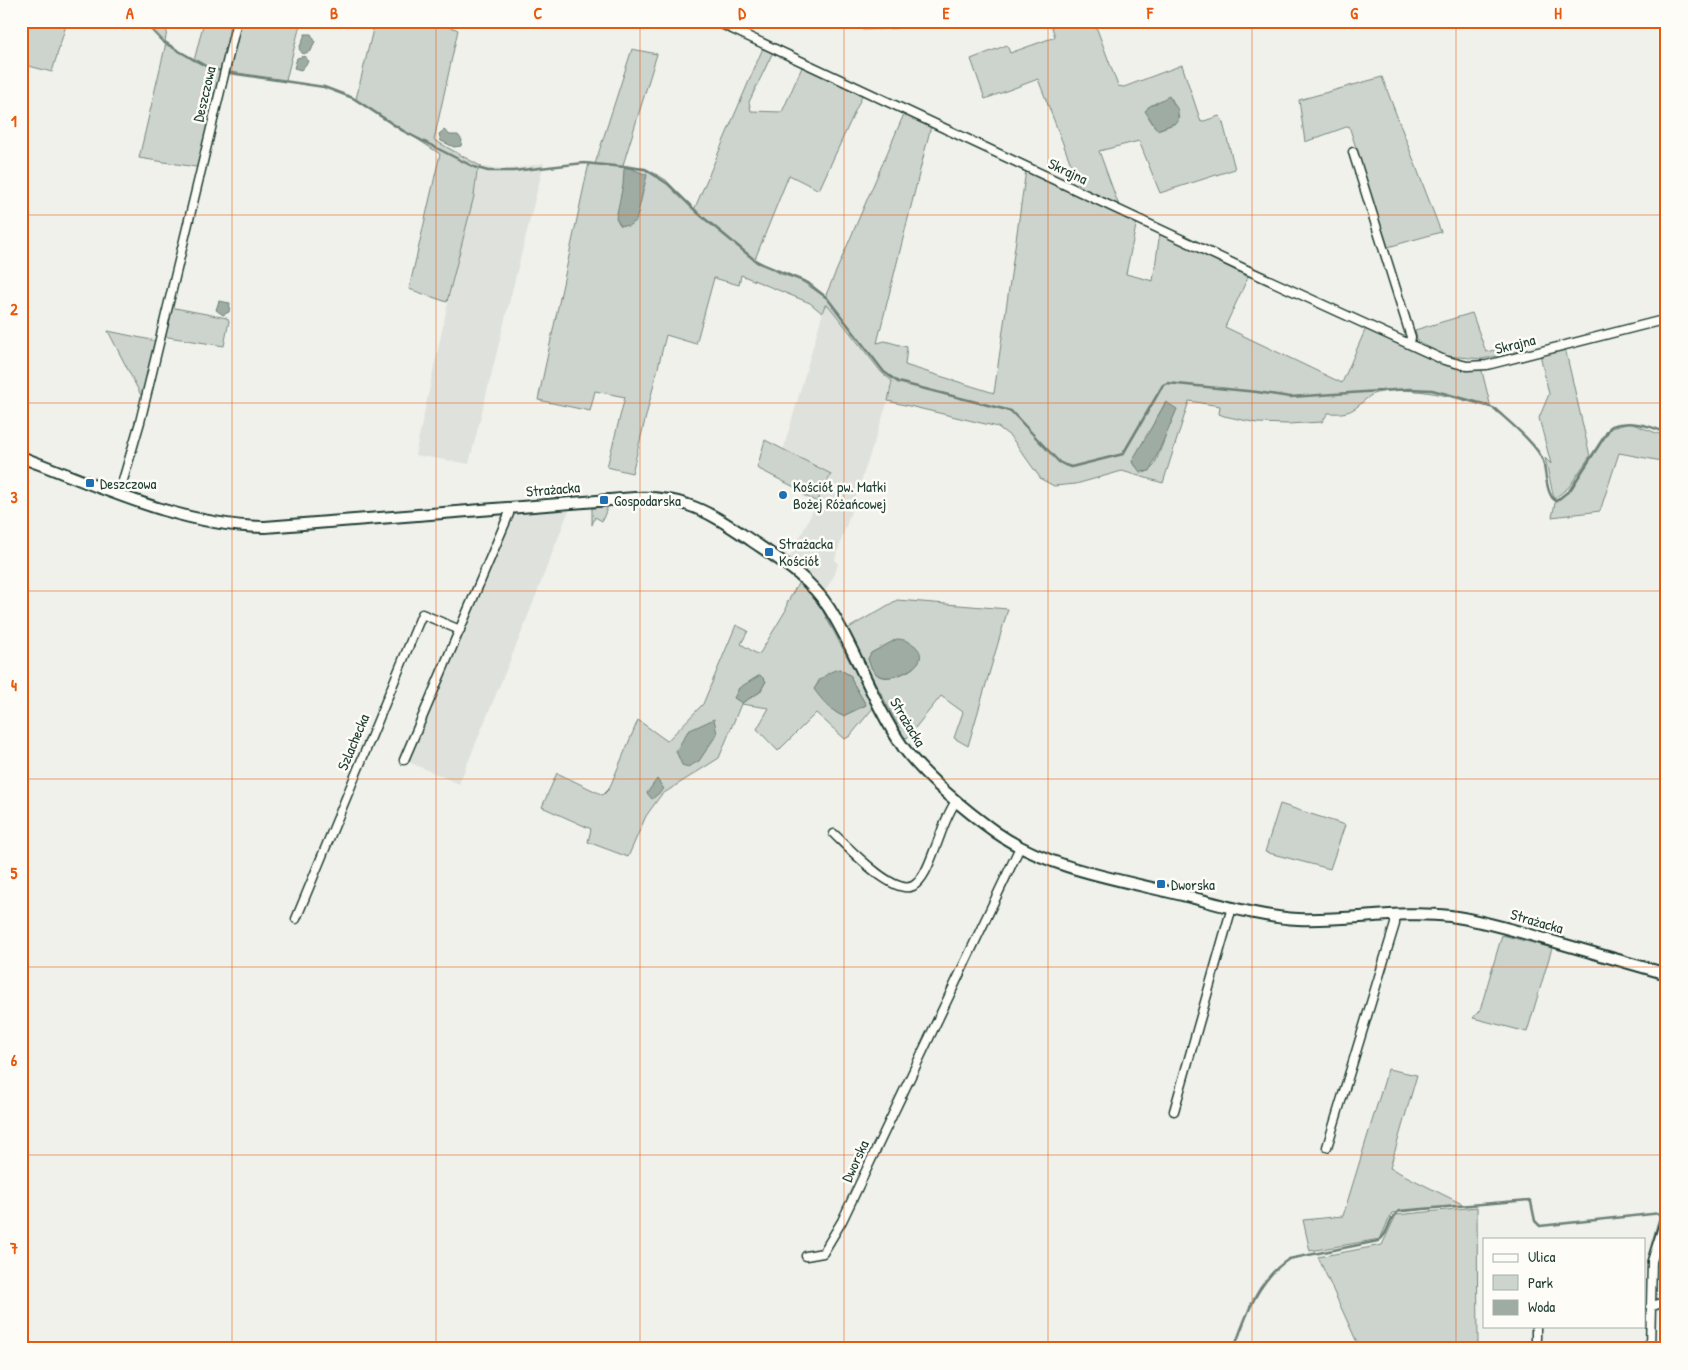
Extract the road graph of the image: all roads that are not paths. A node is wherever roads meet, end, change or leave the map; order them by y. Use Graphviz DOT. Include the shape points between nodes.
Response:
graph roads {
  1 [pos="237,21"];
  2 [pos="715,21"];
  3 [pos="1353,152"];
  4 [pos="1667,319"];
  5 [pos="1410,344"];
  6 [pos="21,457"];
  7 [pos="119,494"];
  8 [pos="509,508"];
  9 [pos="460,630"];
  10 [pos="404,760"];
  11 [pos="957,800"];
  12 [pos="834,834"];
  13 [pos="1020,847"];
  14 [pos="1232,907"];
  15 [pos="1396,916"];
  16 [pos="296,919"];
  17 [pos="1667,974"];
  18 [pos="1174,1110"];
  19 [pos="1327,1147"];
  20 [pos="1667,1214"];
  21 [pos="806,1256"];
  22 [pos="1667,1301"];
  23 [pos="1650,1307"];
  24 [pos="1536,1328"];
  25 [pos="1536,1349"];
  26 [pos="1650,1349"];
  1 -- 7 [label="street, Deszczowa"];
  2 -- 5 [label="street, Skrajna"];
  3 -- 5 [label="street" via="1411,337"];
  4 -- 5 [label="street, Skrajna" via="1487,365 1467,366 1444,360"];
  6 -- 7 [label="street, Strażacka"];
  7 -- 8 [label="street, Strażacka" via="211,522 248,527"];
  8 -- 9 [label="street"];
  8 -- 11 [label="street, Strażacka" via="653,498 690,506 729,525 793,570 818,593 902,745 924,771"];
  9 -- 10 [label="street"];
  9 -- 16 [label="street, Szlachecka" via="422,614"];
  11 -- 12 [label="street" via="920,880 909,887 884,878"];
  11 -- 13 [label="street, Strażacka"];
  13 -- 14 [label="street, Strażacka" via="1068,867"];
  13 -- 21 [label="street, Dworska" via="842,1221 823,1253"];
  14 -- 15 [label="street, Strażacka" via="1297,919"];
  14 -- 18 [label="street"];
  15 -- 17 [label="street, Strażacka" via="1431,915 1474,920"];
  15 -- 19 [label="street"];
  20 -- 23 [label="street" via="1652,1264"];
  22 -- 23 [label="street"];
  23 -- 26 [label="street"];
  24 -- 25 [label="street"];
}
